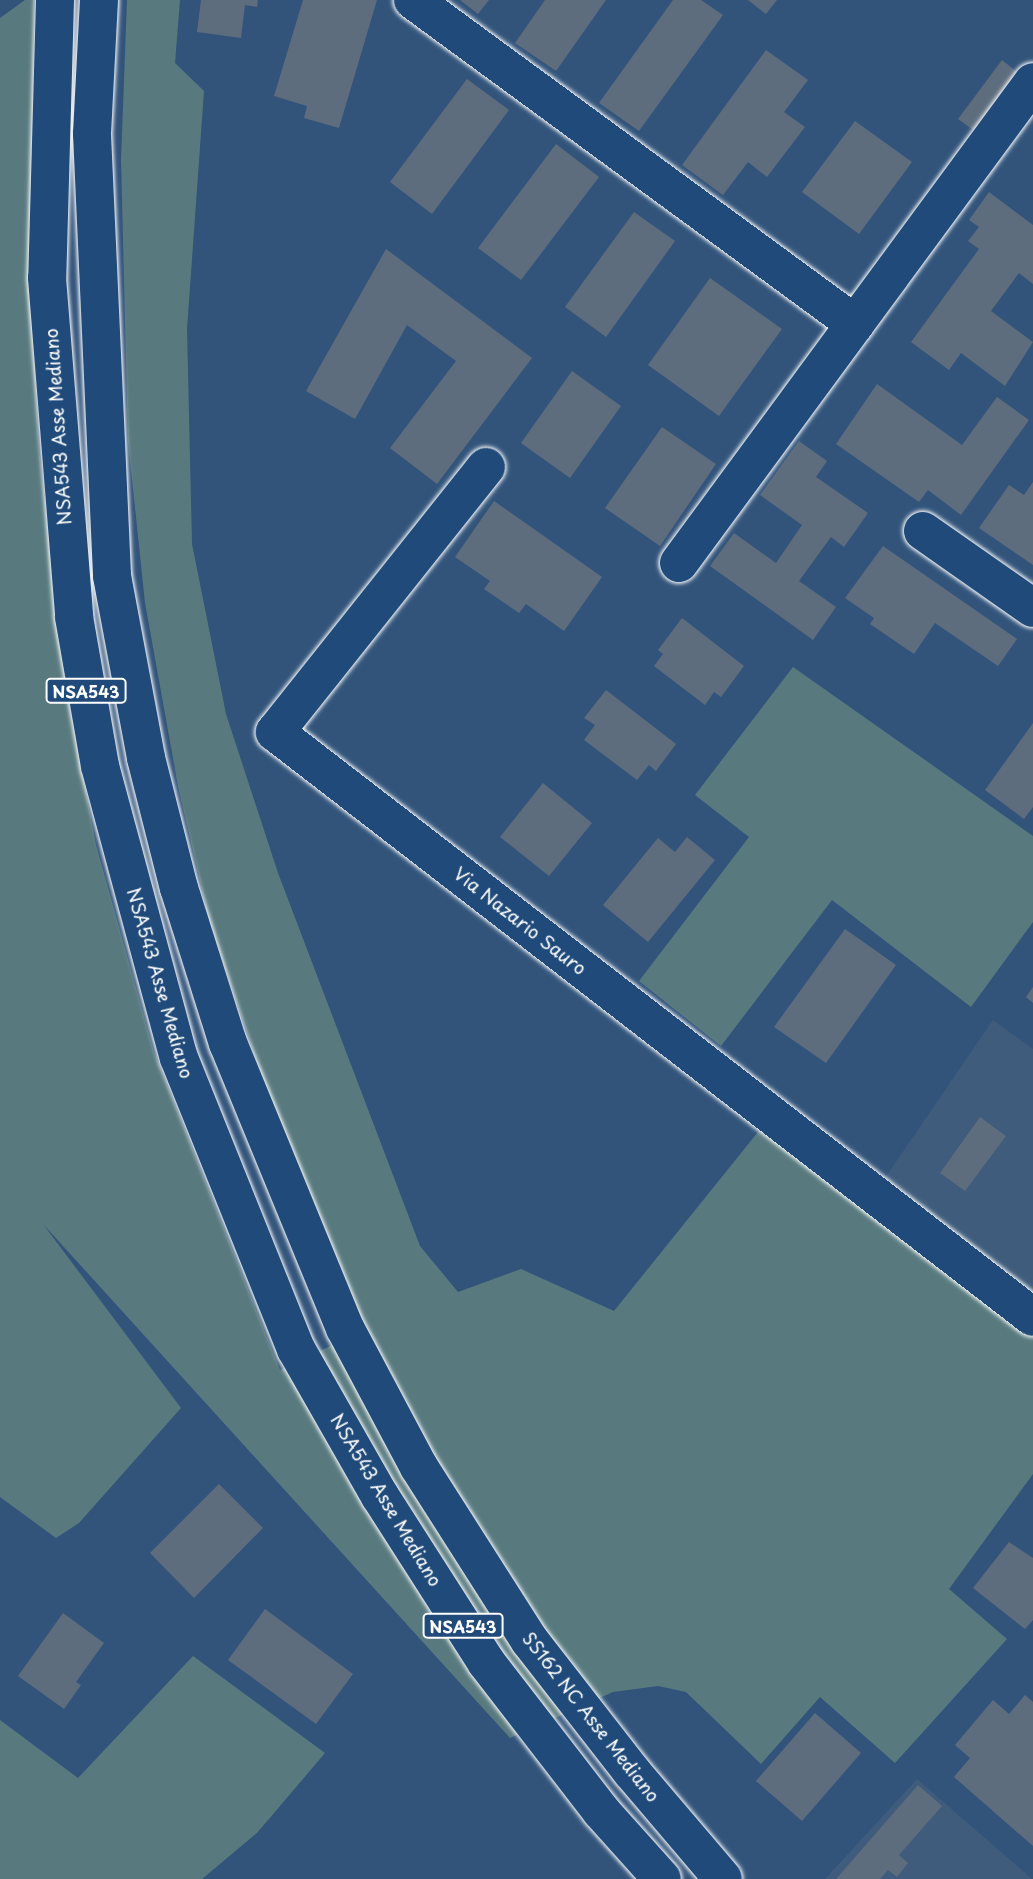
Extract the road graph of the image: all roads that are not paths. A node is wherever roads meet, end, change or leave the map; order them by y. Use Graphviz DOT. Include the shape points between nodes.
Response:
graph roads {
  1 [pos="55,0"];
  2 [pos="99,0"];
  3 [pos="413,0"];
  4 [pos="1033,82"];
  5 [pos="855,324"];
  6 [pos="486,467"];
  7 [pos="923,531"];
  8 [pos="678,564"];
  9 [pos="1033,608"];
  10 [pos="1033,1317"];
  11 [pos="662,1879"];
  12 [pos="723,1879"];
  1 -- 11 [label="main road, NSA543 Asse Mediano / NSA543" via="47,278 74,617 100,766 178,1058 296,1349 380,1496 486,1662 601,1811"];
  2 -- 12 [label="main road, SS162 NC Asse Mediano / NSA543" via="92,134 112,576 179,888 228,1043 345,1328 419,1467 530,1641"];
  3 -- 5 [label="main road"];
  4 -- 5 [label="main road"];
  5 -- 8 [label="main road"];
  6 -- 10 [label="main road, Via Nazario Sauro" via="275,732"];
  7 -- 9 [label="main road"];
}
